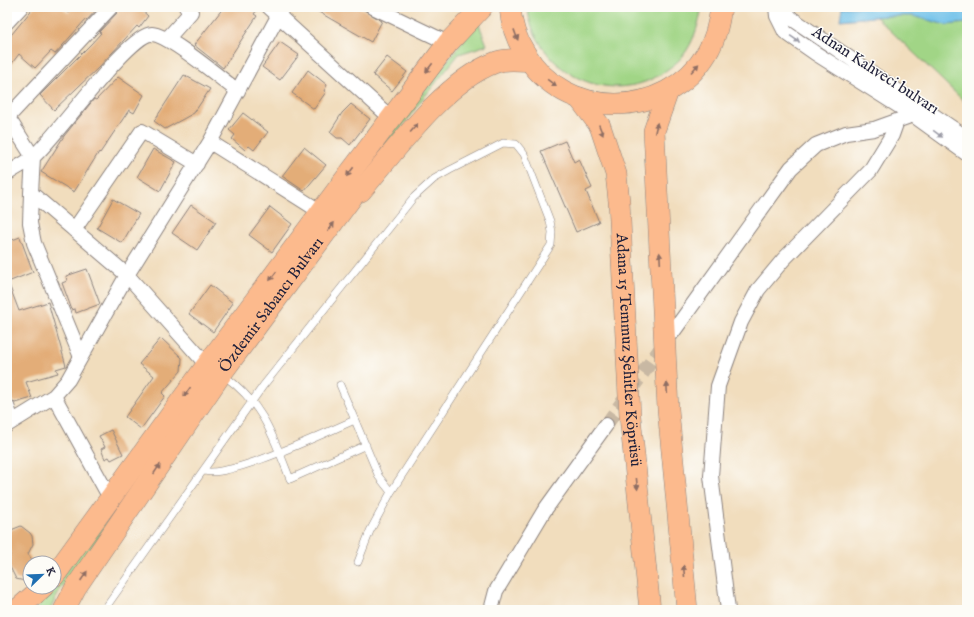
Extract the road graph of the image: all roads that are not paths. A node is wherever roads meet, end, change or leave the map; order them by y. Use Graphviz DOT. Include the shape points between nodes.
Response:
graph roads {
  1 [pos="21,7"];
  2 [pos="111,7"];
  3 [pos="186,7"];
  4 [pos="373,7"];
  5 [pos="482,7"];
  6 [pos="510,7"];
  7 [pos="721,7"];
  8 [pos="776,7"];
  9 [pos="781,7"];
  10 [pos="277,10"];
  11 [pos="7,22"];
  12 [pos="167,39"];
  13 [pos="448,43"];
  14 [pos="530,62"];
  15 [pos="238,91"];
  16 [pos="668,91"];
  17 [pos="579,98"];
  18 [pos="913,115"];
  19 [pos="7,116"];
  20 [pos="391,118"];
  21 [pos="897,121"];
  22 [pos="967,138"];
  23 [pos="210,142"];
  24 [pos="967,154"];
  25 [pos="33,157"];
  26 [pos="197,164"];
  27 [pos="7,174"];
  28 [pos="31,193"];
  29 [pos="321,212"];
  30 [pos="74,230"];
  31 [pos="127,275"];
  32 [pos="673,332"];
  33 [pos="81,357"];
  34 [pos="214,370"];
  35 [pos="340,385"];
  36 [pos="54,396"];
  37 [pos="253,402"];
  38 [pos="7,406"];
  39 [pos="355,420"];
  40 [pos="10,423"];
  41 [pos="606,425"];
  42 [pos="366,445"];
  43 [pos="279,451"];
  44 [pos="204,471"];
  45 [pos="391,492"];
  46 [pos="110,498"];
  47 [pos="358,562"];
  48 [pos="62,565"];
  49 [pos="34,595"];
  50 [pos="17,610"];
  51 [pos="64,610"];
  52 [pos="104,610"];
  53 [pos="490,610"];
  54 [pos="650,610"];
  55 [pos="687,610"];
  56 [pos="728,610"];
  1 -- 11 [label="street"];
  2 -- 19 [label="street"];
  3 -- 12 [label="street" via="191,12"];
  4 -- 13 [label="street"];
  5 -- 13 [label="main road, Özdemir Sabancı Bulvarı"];
  6 -- 14 [label="main road, one-way" via="514,30"];
  16 -- 7 [label="main road, one-way" via="683,81 707,53 719,22"];
  8 -- 18 [label="street, Adnan Kahveci bulvarı, one-way" via="777,16 785,32"];
  9 -- 22 [label="street, Adnan Kahveci bulvarı" via="791,18"];
  10 -- 15 [label="street"];
  10 -- 20 [label="street"];
  12 -- 15 [label="street"];
  12 -- 25 [label="street" via="152,34 135,43"];
  13 -- 20 [label="main road, Özdemir Sabancı Bulvarı, one-way"];
  14 -- 17 [label="main road, one-way" via="549,82"];
  34 -- 14 [label="main road, Özdemir Sabancı Bulvarı, one-way" via="355,193 361,191 422,120 459,82 495,62"];
  15 -- 23 [label="street"];
  16 -- 17 [label="main road" via="626,105 592,103"];
  55 -- 16 [label="main road, one-way" via="668,409 654,131"];
  17 -- 54 [label="main road, Adana 15 Temmuz Şehitler Köprüsü, one-way" via="600,126 616,174 620,201 632,432"];
  18 -- 21 [label="street"];
  18 -- 24 [label="street, Adnan Kahveci bulvarı, one-way"];
  19 -- 25 [label="street"];
  20 -- 29 [label="main road, Özdemir Sabancı Bulvarı, one-way"];
  21 -- 32 [label="street" via="874,129 846,133 816,145 791,168"];
  21 -- 56 [label="street" via="892,135 870,171 783,260 758,290 741,322 718,386 711,476"];
  23 -- 26 [label="street"];
  23 -- 29 [label="street"];
  25 -- 27 [label="street"];
  25 -- 28 [label="street"];
  26 -- 30 [label="street" via="142,131"];
  26 -- 31 [label="street"];
  28 -- 30 [label="street"];
  28 -- 33 [label="street" via="30,224 34,243"];
  29 -- 34 [label="main road, Özdemir Sabancı Bulvarı, one-way"];
  30 -- 31 [label="street"];
  31 -- 33 [label="street"];
  31 -- 34 [label="street"];
  33 -- 36 [label="street" via="68,380"];
  34 -- 37 [label="lane"];
  34 -- 46 [label="main road, Özdemir Sabancı Bulvarı, one-way"];
  51 -- 34 [label="main road, Özdemir Sabancı Bulvarı, one-way" via="76,587"];
  35 -- 39 [label="lane"];
  36 -- 40 [label="street"];
  36 -- 46 [label="street"];
  37 -- 43 [label="lane" via="268,424"];
  37 -- 44 [label="lane"];
  37 -- 45 [label="lane" via="418,193 442,174 499,145 507,142 516,144 524,154 550,221 551,245"];
  38 -- 40 [label="street"];
  39 -- 42 [label="lane"];
  39 -- 43 [label="lane"];
  41 -- 53 [label="street" via="544,510 496,591"];
  42 -- 43 [label="lane" via="290,479"];
  42 -- 45 [label="lane" via="379,477"];
  43 -- 44 [label="lane" via="225,471"];
  44 -- 52 [label="lane"];
  45 -- 47 [label="lane"];
  46 -- 48 [label="main road, Özdemir Sabancı Bulvarı"];
  49 -- 50 [label="main road"];
}
